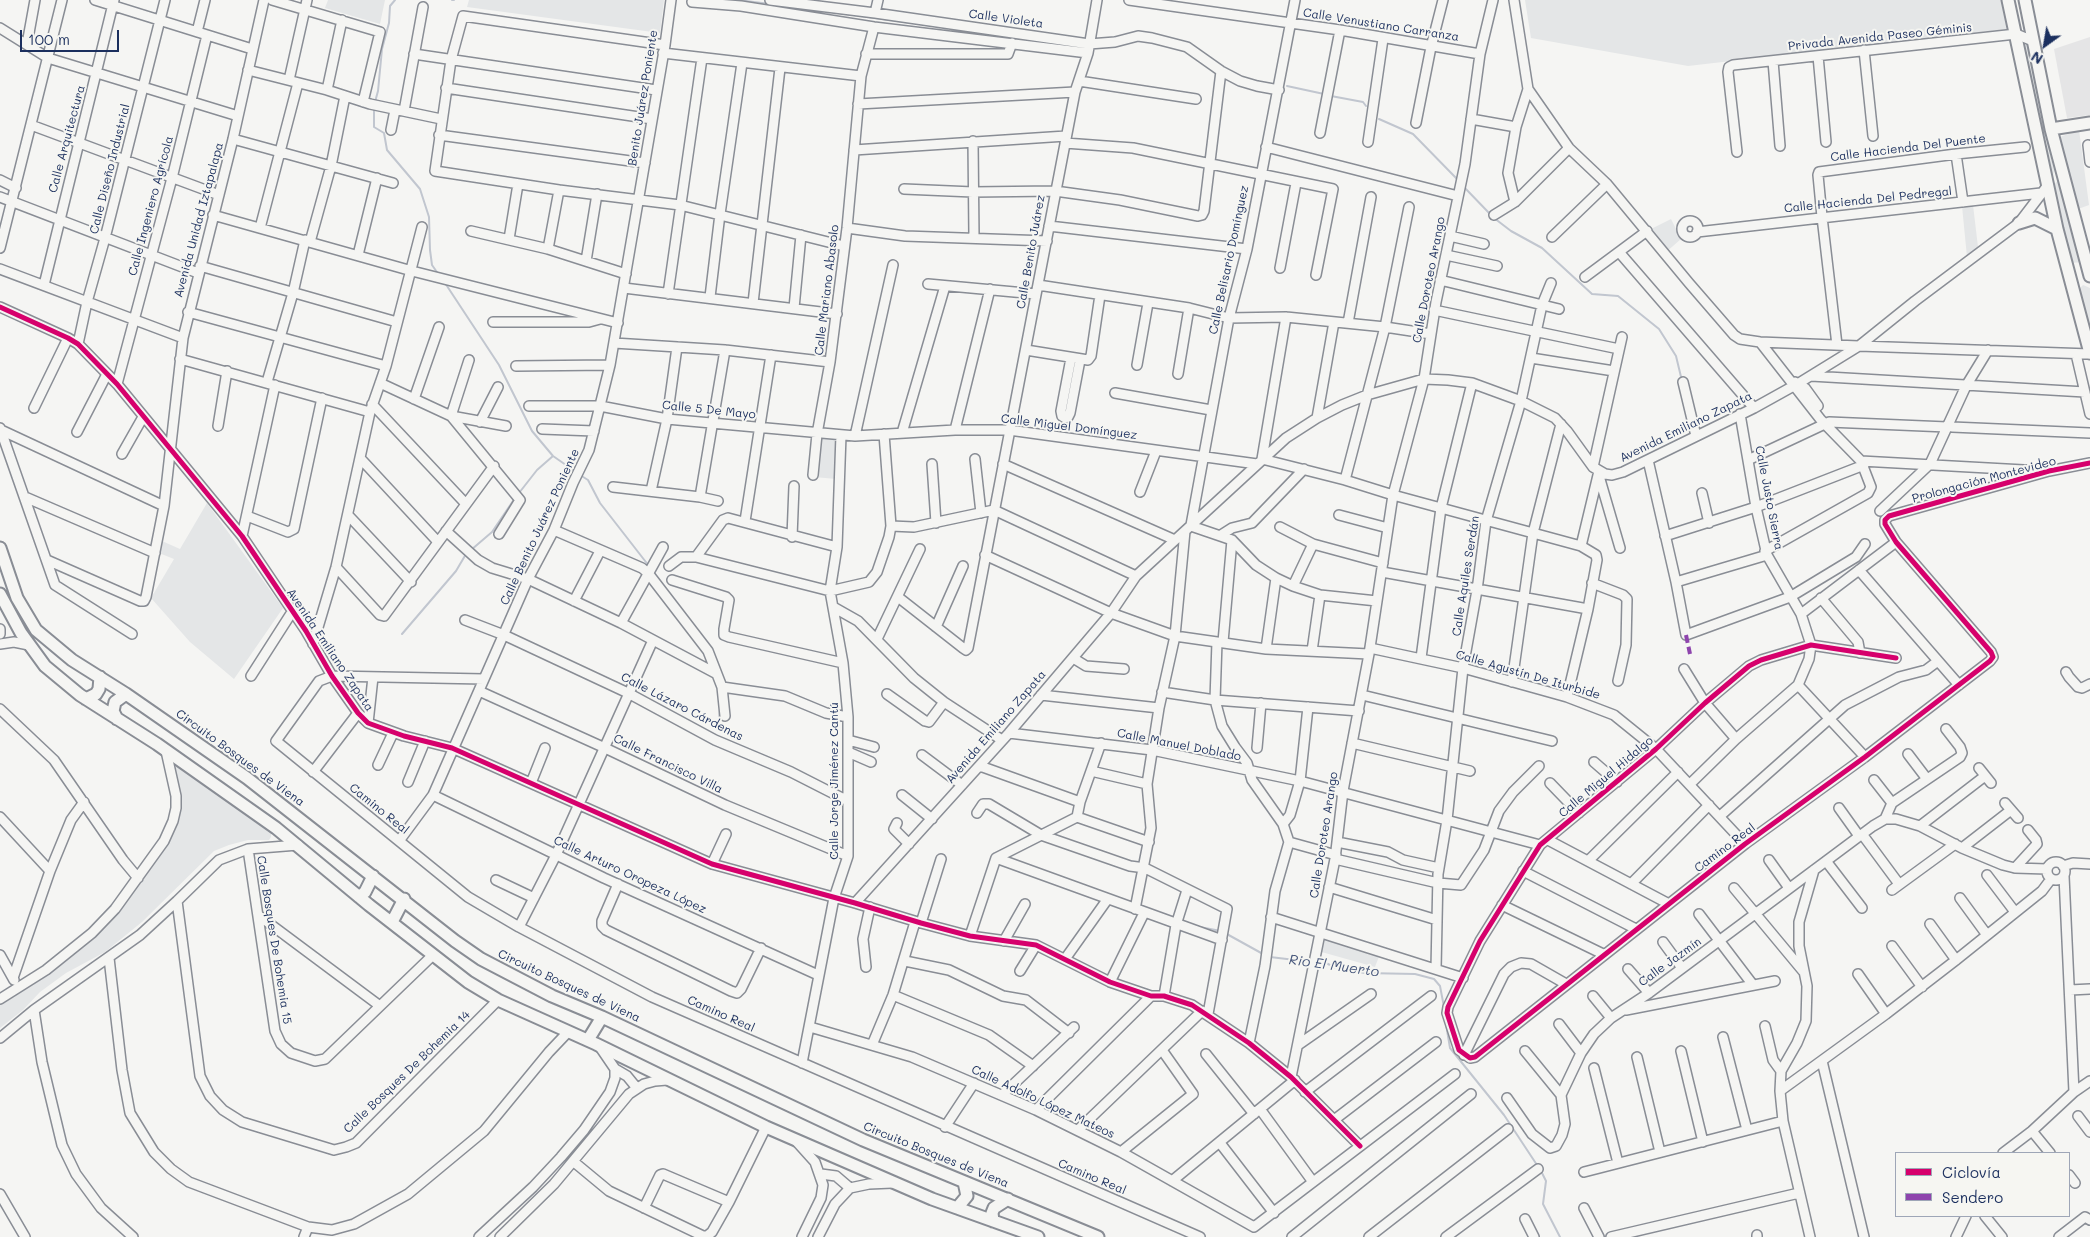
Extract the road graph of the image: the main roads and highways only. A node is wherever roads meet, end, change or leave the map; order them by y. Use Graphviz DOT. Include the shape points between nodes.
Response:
graph roads {
  1 [pos="2008,0"];
  2 [pos="2025,0"];
  3 [pos="2043,91"];
  4 [pos="2090,123"];
  5 [pos="2051,129"];
  6 [pos="2045,189"];
  7 [pos="2019,223"];
  8 [pos="2057,229"];
  9 [pos="2089,274"];
  10 [pos="2070,276"];
  11 [pos="2090,353"];
  12 [pos="0,548"];
  13 [pos="0,594"];
  14 [pos="100,677"];
  15 [pos="126,694"];
  16 [pos="86,699"];
  17 [pos="117,719"];
  18 [pos="373,876"];
  19 [pos="359,897"];
  20 [pos="404,899"];
  21 [pos="392,922"];
  22 [pos="602,1016"];
  23 [pos="592,1042"];
  24 [pos="964,1182"];
  25 [pos="1008,1199"];
  26 [pos="958,1208"];
  27 [pos="993,1221"];
  28 [pos="1038,1237"];
  29 [pos="1098,1237"];
  1 -- 6 [label="main road"];
  2 -- 3 [label="main road"];
  3 -- 5 [label="main road"];
  3 -- 6 [label="main road" via="2041,103 2057,171 2056,178"];
  4 -- 5 [label="main road"];
  5 -- 9 [label="main road"];
  6 -- 8 [label="main road"];
  7 -- 8 [label="main road" via="2035,218"];
  8 -- 10 [label="main road"];
  9 -- 10 [label="main road"];
  10 -- 11 [label="main road"];
  12 -- 14 [label="main road, Circuito Bosques de Viena" via="18,598 36,630 72,660"];
  13 -- 16 [label="main road" via="45,666"];
  14 -- 15 [label="main road, Circuito Bosques de Viena"];
  14 -- 16 [label="main road" via="100,689"];
  15 -- 17 [label="main road" via="115,702"];
  15 -- 18 [label="main road, Circuito Bosques de Viena" via="247,778"];
  16 -- 17 [label="main road"];
  17 -- 19 [label="main road" via="298,845"];
  18 -- 19 [label="main road"];
  18 -- 20 [label="main road, Circuito Bosques de Viena"];
  19 -- 21 [label="main road"];
  20 -- 21 [label="main road"];
  20 -- 22 [label="main road, Circuito Bosques de Viena" via="481,959 552,996"];
  21 -- 23 [label="main road" via="468,982 498,1000"];
  22 -- 23 [label="main road"];
  22 -- 24 [label="main road, Circuito Bosques de Viena" via="863,1140"];
  23 -- 26 [label="main road" via="766,1127"];
  24 -- 25 [label="main road, Circuito Bosques de Viena"];
  24 -- 26 [label="main road" via="967,1196"];
  25 -- 27 [label="main road" via="994,1208"];
  25 -- 29 [label="main road, Circuito Bosques de Viena"];
  26 -- 27 [label="main road"];
  27 -- 28 [label="main road"];
}
